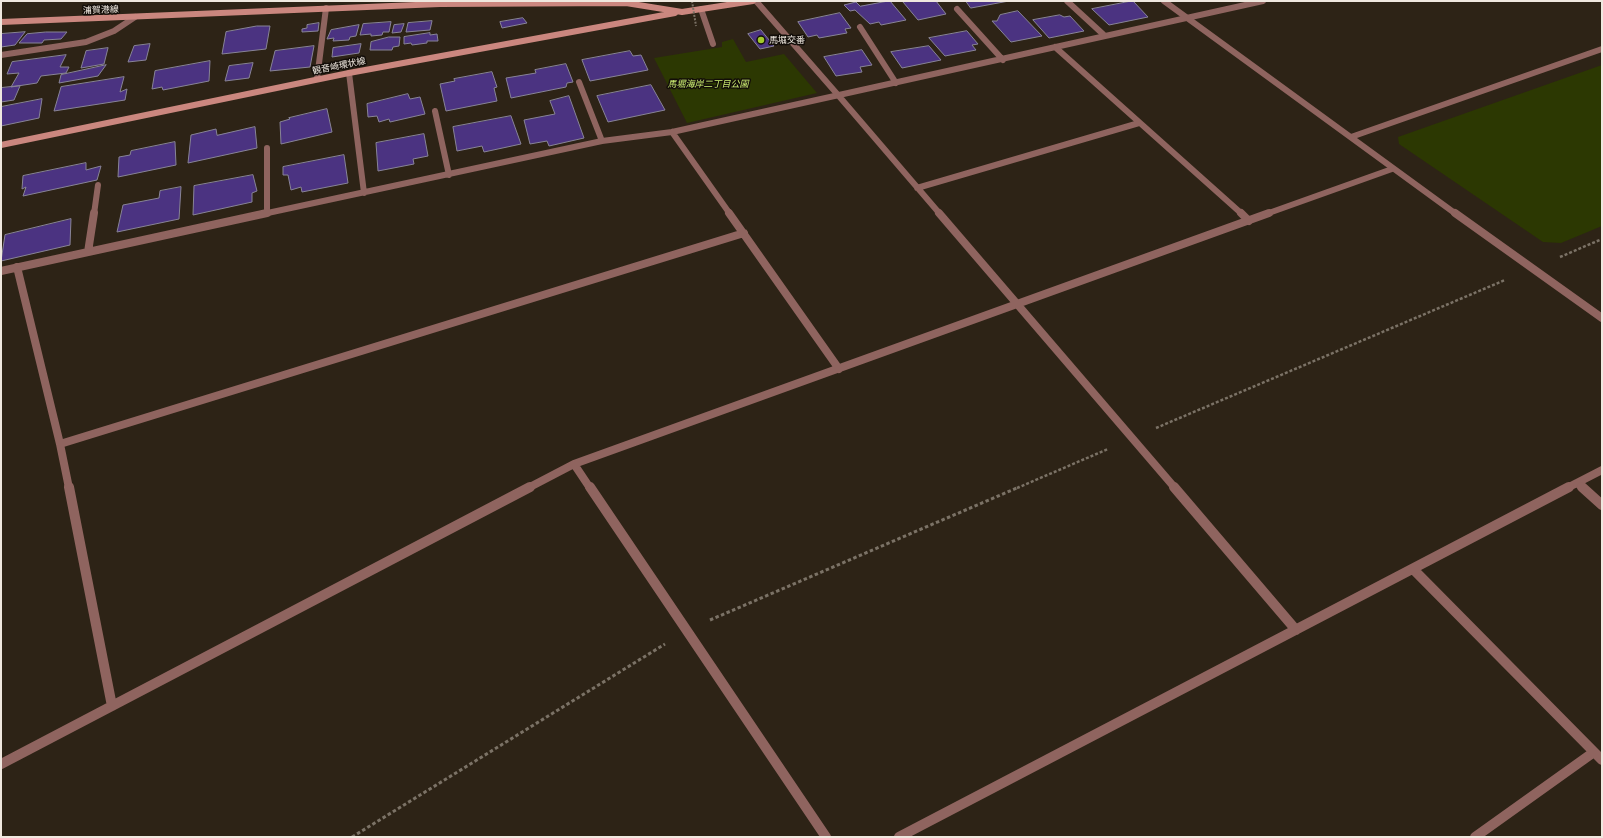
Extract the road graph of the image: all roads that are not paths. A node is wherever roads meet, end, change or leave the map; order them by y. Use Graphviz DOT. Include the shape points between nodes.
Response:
graph roads {
  1 [pos="753,1"];
  2 [pos="756,1"];
  3 [pos="1066,1"];
  4 [pos="1164,1"];
  5 [pos="1263,1"];
  6 [pos="440,2"];
  7 [pos="599,2"];
  8 [pos="326,8"];
  9 [pos="701,9"];
  10 [pos="957,9"];
  11 [pos="682,12"];
  12 [pos="135,17"];
  13 [pos="1188,18"];
  14 [pos="1,22"];
  15 [pos="860,27"];
  16 [pos="1105,36"];
  17 [pos="713,44"];
  18 [pos="1055,48"];
  19 [pos="1602,49"];
  20 [pos="1,55"];
  21 [pos="1003,60"];
  22 [pos="349,73"];
  23 [pos="317,79"];
  24 [pos="579,82"];
  25 [pos="896,83"];
  26 [pos="838,95"];
  27 [pos="435,111"];
  28 [pos="1139,123"];
  29 [pos="672,132"];
  30 [pos="1351,137"];
  31 [pos="602,141"];
  32 [pos="1,145"];
  33 [pos="267,148"];
  34 [pos="1392,169"];
  35 [pos="449,175"];
  36 [pos="98,185"];
  37 [pos="917,188"];
  38 [pos="364,193"];
  39 [pos="267,213"];
  40 [pos="1249,220"];
  41 [pos="744,233"];
  42 [pos="88,252"];
  43 [pos="17,267"];
  44 [pos="1,271"];
  45 [pos="1017,304"];
  46 [pos="1602,318"];
  47 [pos="839,369"];
  48 [pos="60,444"];
  49 [pos="574,464"];
  50 [pos="1602,470"];
  51 [pos="1577,483"];
  52 [pos="1602,505"];
  53 [pos="1413,569"];
  54 [pos="1296,630"];
  55 [pos="112,706"];
  56 [pos="1594,752"];
  57 [pos="1602,760"];
  58 [pos="1,764"];
  59 [pos="826,837"];
  60 [pos="899,837"];
  61 [pos="1475,837"];
  1 -- 9 [label="main road, 浦賀港線"];
  2 -- 26 [label="street"];
  3 -- 16 [label="street"];
  4 -- 13 [label="street"];
  5 -- 13 [label="street"];
  6 -- 7 [label="main road, 浦賀港線"];
  6 -- 8 [label="main road, 浦賀港線"];
  7 -- 11 [label="main road, 浦賀港線" via="626,3"];
  8 -- 12 [label="main road, 浦賀港線"];
  8 -- 23 [label="street"];
  9 -- 11 [label="main road, 浦賀港線"];
  9 -- 17 [label="street"];
  10 -- 21 [label="street"];
  11 -- 22 [label="main road, 観音崎環状線"];
  12 -- 14 [label="main road, 浦賀港線"];
  12 -- 20 [label="street" via="114,31 86,42"];
  13 -- 16 [label="street"];
  13 -- 30 [label="street"];
  15 -- 25 [label="street"];
  16 -- 18 [label="street"];
  18 -- 21 [label="street"];
  18 -- 28 [label="street"];
  19 -- 30 [label="street"];
  21 -- 25 [label="street"];
  22 -- 23 [label="main road, 観音崎環状線"];
  22 -- 38 [label="street"];
  23 -- 32 [label="main road, 観音崎環状線"];
  24 -- 31 [label="street"];
  25 -- 26 [label="street"];
  26 -- 29 [label="street"];
  26 -- 37 [label="street"];
  27 -- 35 [label="street"];
  28 -- 37 [label="street"];
  28 -- 40 [label="street"];
  29 -- 31 [label="street"];
  29 -- 41 [label="street"];
  30 -- 34 [label="street"];
  31 -- 35 [label="street"];
  33 -- 39 [label="street"];
  34 -- 40 [label="street"];
  34 -- 46 [label="street"];
  35 -- 38 [label="street"];
  36 -- 42 [label="street"];
  37 -- 45 [label="street"];
  38 -- 39 [label="street"];
  39 -- 42 [label="street"];
  40 -- 45 [label="street"];
  41 -- 47 [label="street"];
  41 -- 48 [label="street"];
  42 -- 43 [label="street"];
  43 -- 44 [label="street"];
  43 -- 48 [label="street"];
  45 -- 47 [label="street"];
  45 -- 54 [label="street"];
  47 -- 49 [label="street"];
  48 -- 55 [label="street"];
  49 -- 55 [label="street"];
  49 -- 59 [label="street"];
  50 -- 51 [label="street"];
  51 -- 52 [label="street"];
  51 -- 53 [label="street"];
  53 -- 54 [label="street"];
  53 -- 56 [label="street"];
  54 -- 60 [label="street"];
  55 -- 58 [label="street"];
  56 -- 57 [label="street"];
  56 -- 61 [label="street"];
}
